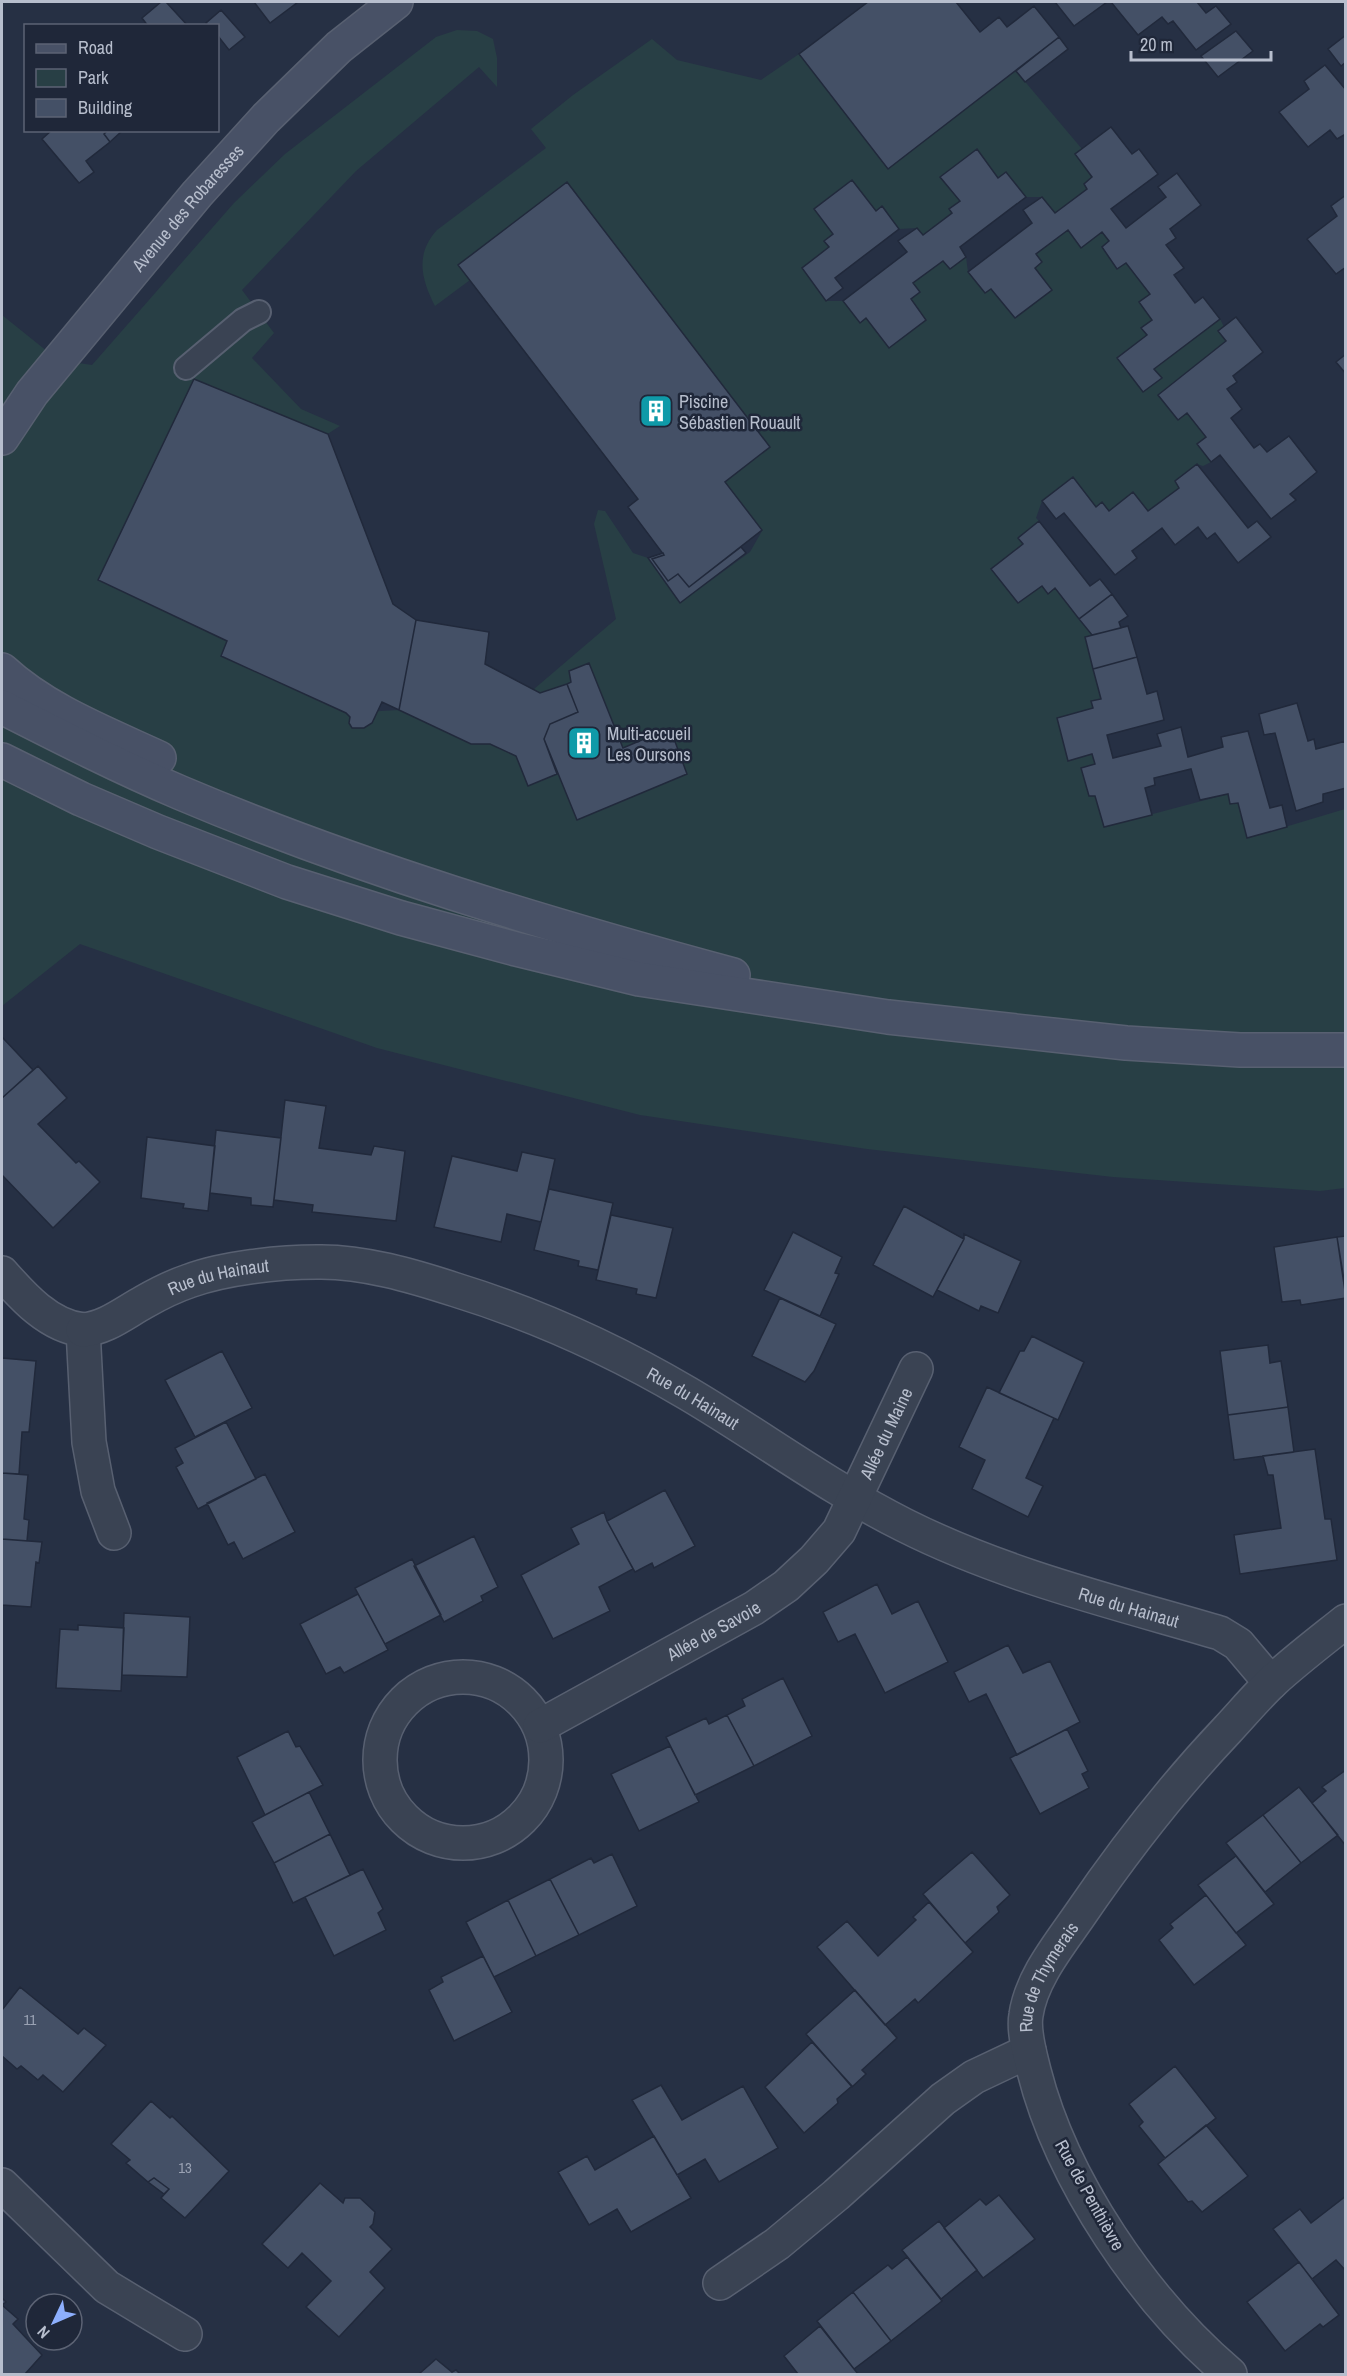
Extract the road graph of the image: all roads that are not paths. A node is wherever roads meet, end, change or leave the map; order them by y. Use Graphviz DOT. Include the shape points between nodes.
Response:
graph roads {
  1 [pos="396,2"];
  2 [pos="260,312"];
  3 [pos="186,368"];
  4 [pos="32,393"];
  5 [pos="2,422"];
  6 [pos="2,438"];
  7 [pos="2,670"];
  8 [pos="2,706"];
  9 [pos="2,760"];
  10 [pos="565,926"];
  11 [pos="888,1017"];
  12 [pos="1346,1050"];
  13 [pos="2,1273"];
  14 [pos="83,1330"];
  15 [pos="916,1369"];
  16 [pos="856,1499"];
  17 [pos="114,1533"];
  18 [pos="1346,1621"];
  19 [pos="1271,1683"];
  20 [pos="540,1726"];
  21 [pos="1029,2051"];
  22 [pos="2,2185"];
  23 [pos="720,2283"];
  24 [pos="185,2334"];
  25 [pos="1230,2374"];
  1 -- 4 [label="main road, Avenue des Robaresses" via="339,47 266,117"];
  2 -- 3 [label="lane" via="243,320"];
  4 -- 5 [label="main road"];
  4 -- 6 [label="main road, Avenue des Robaresses"];
  7 -- 10 [label="main road" via="20,687 58,710 118,740 266,807"];
  8 -- 10 [label="main road" via="87,751 263,826 389,871"];
  9 -- 11 [label="main road" via="158,832 287,882 401,918 639,979"];
  10 -- 11 [label="main road"];
  11 -- 12 [label="main road" via="1126,1043 1240,1050"];
  13 -- 14 [label="street" via="53,1320"];
  14 -- 16 [label="street, Rue du Hainaut" via="110,1322 190,1280 259,1265 320,1262 368,1268 432,1282 568,1331 689,1394"];
  14 -- 17 [label="street" via="89,1442 98,1491"];
  15 -- 16 [label="street, Allée du Maine"];
  16 -- 19 [label="street, Rue du Hainaut" via="962,1551 1051,1583 1220,1634 1238,1644"];
  16 -- 20 [label="street, Allée de Savoie" via="839,1531 786,1586 754,1608"];
  18 -- 19 [label="street, Rue de Thymerais"];
  19 -- 21 [label="street, Rue de Thymerais" via="1153,1815 1052,1955 1035,1987 1026,2016"];
  20 -- 20 [label="street" via="525,1704 504,1687 478,1677 451,1677 426,1685 404,1700 388,1722 379,1750 381,1779 392,1806 412,1827 438,1840 465,1844 492,1839 515,1826 533,1805 545,1780 546,1753"];
  21 -- 23 [label="street, Rue de Thymerais" via="974,2077 943,2099 777,2244"];
  21 -- 25 [label="street, Rue de Penthièvre" via="1042,2102 1094,2210 1157,2300 1202,2351"];
  22 -- 24 [label="street" via="107,2287"];
}
